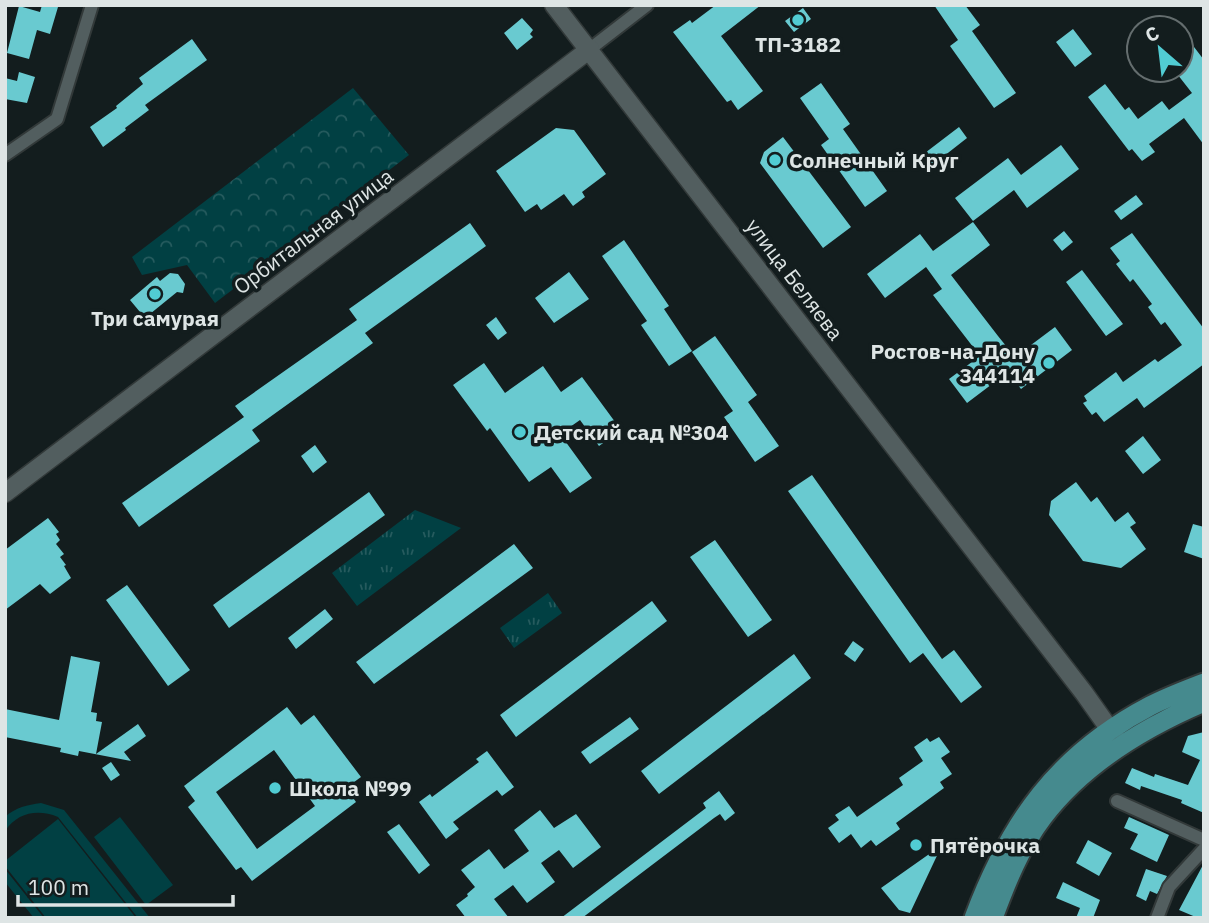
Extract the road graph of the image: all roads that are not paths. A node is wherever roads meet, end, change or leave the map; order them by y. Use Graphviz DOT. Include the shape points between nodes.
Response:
graph roads {
  1 [pos="92,5"];
  2 [pos="554,5"];
  3 [pos="647,5"];
  4 [pos="590,49"];
  5 [pos="5,155"];
  6 [pos="5,492"];
  7 [pos="1204,683"];
  8 [pos="1204,702"];
  9 [pos="1116,738"];
  10 [pos="1117,801"];
  11 [pos="1204,841"];
  12 [pos="1204,849"];
  13 [pos="974,918"];
  14 [pos="993,918"];
  15 [pos="1157,918"];
  1 -- 5 [label="street" via="57,119"];
  2 -- 4 [label="main road, улица Беляева"];
  3 -- 4 [label="street, Орбитальная улица"];
  4 -- 6 [label="main road, Орбитальная улица"];
  4 -- 9 [label="main road, улица Беляева"];
  7 -- 9 [label="main road" via="1150,706"];
  8 -- 9 [label="main road"];
  9 -- 13 [label="main road" via="1082,751 1028,808 1004,846"];
  9 -- 14 [label="main road" via="1042,818 1020,853"];
  10 -- 11 [label="street"];
  12 -- 15 [label="street" via="1169,887"];
}
